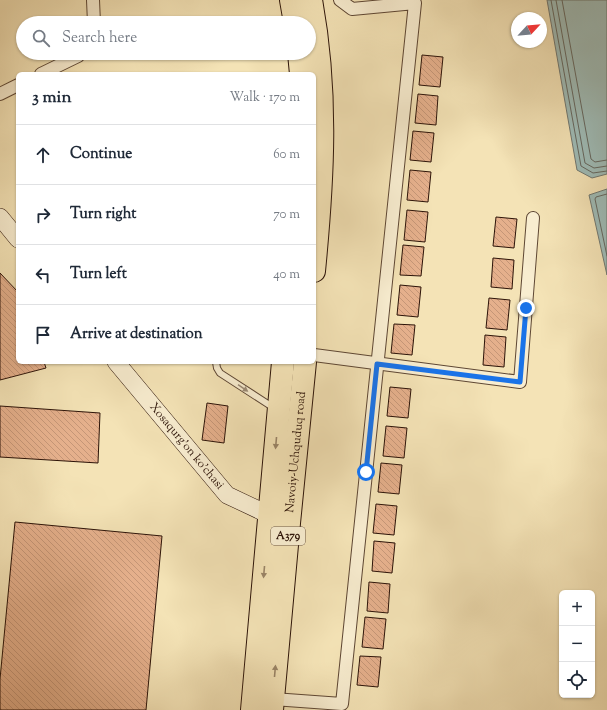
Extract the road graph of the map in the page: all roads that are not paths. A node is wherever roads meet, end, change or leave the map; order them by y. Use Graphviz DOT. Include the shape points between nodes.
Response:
graph roads {
  1 [pos="93,0"];
  2 [pos="291,0"];
  3 [pos="311,0"];
  4 [pos="340,0"];
  5 [pos="94,16"];
  6 [pos="294,16"];
  7 [pos="314,16"];
  8 [pos="316,32"];
  9 [pos="70,60"];
  10 [pos="300,60"];
  11 [pos="45,72"];
  12 [pos="301,72"];
  13 [pos="16,86"];
  14 [pos="0,94"];
  15 [pos="0,217"];
  16 [pos="533,218"];
  17 [pos="16,237"];
  18 [pos="316,250"];
  19 [pos="316,355"];
  20 [pos="118,364"];
  21 [pos="216,364"];
  22 [pos="283,364"];
  23 [pos="306,364"];
  24 [pos="377,364"];
  25 [pos="278,411"];
  26 [pos="279,519"];
  27 [pos="272,704"];
  28 [pos="252,710"];
  1 -- 5 [label="street"];
  2 -- 6 [label="highway"];
  3 -- 7 [label="highway"];
  4 -- 24 [label="street" via="352,9 415,3"];
  8 -- 18 [label="highway" via="323,130"];
  9 -- 11 [label="street"];
  10 -- 12 [label="highway"];
  13 -- 14 [label="street"];
  15 -- 17 [label="street"];
  16 -- 24 [label="street" via="520,382"];
  19 -- 24 [label="street"];
  20 -- 26 [label="street, Xosaqurg'on ko'chasi" via="227,495"];
  21 -- 25 [label="lane, one-way" via="220,373"];
  22 -- 25 [label="highway, Navoiy-Uchquduq road / A379"];
  23 -- 26 [label="highway, Navoiy-Uchquduq road / A379"];
  24 -- 27 [label="street" via="342,704"];
  25 -- 26 [label="highway, Navoiy-Uchquduq road / A379, one-way"];
  27 -- 26 [label="highway, Navoiy-Uchquduq road / A379, one-way"];
  26 -- 28 [label="highway, Navoiy-Uchquduq road / A379, one-way"];
}
